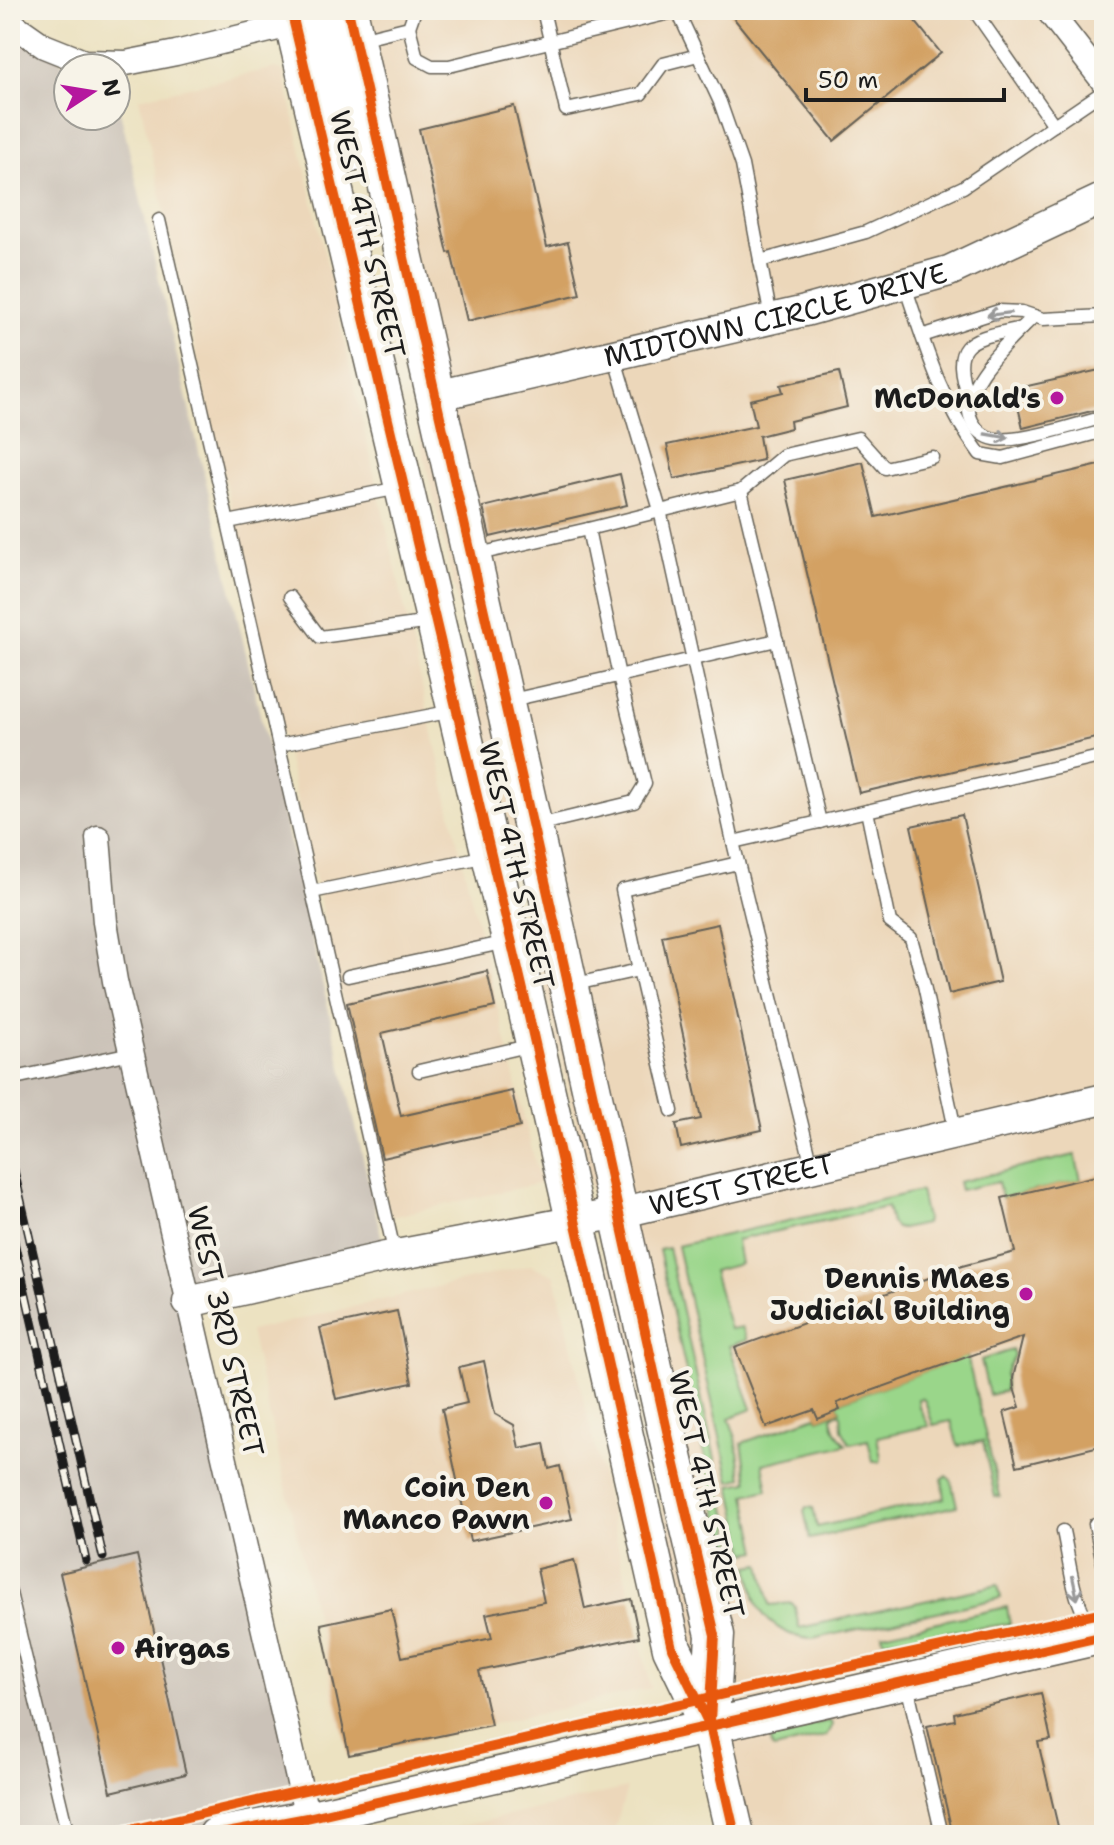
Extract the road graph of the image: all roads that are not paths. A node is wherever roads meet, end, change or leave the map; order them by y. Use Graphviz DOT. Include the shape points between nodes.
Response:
graph roads {
  1 [pos="415,10"];
  2 [pos="543,10"];
  3 [pos="974,10"];
  4 [pos="1048,10"];
  5 [pos="677,11"];
  6 [pos="301,15"];
  7 [pos="10,19"];
  8 [pos="351,25"];
  9 [pos="409,27"];
  10 [pos="550,42"];
  11 [pos="698,55"];
  12 [pos="1104,82"];
  13 [pos="1104,91"];
  14 [pos="1054,125"];
  15 [pos="1104,198"];
  16 [pos="159,220"];
  17 [pos="760,261"];
  18 [pos="904,283"];
  19 [pos="1034,316"];
  20 [pos="1104,316"];
  21 [pos="771,318"];
  22 [pos="1022,328"];
  23 [pos="922,336"];
  24 [pos="613,353"];
  25 [pos="435,396"];
  26 [pos="969,399"];
  27 [pos="1104,417"];
  28 [pos="1104,431"];
  29 [pos="932,457"];
  30 [pos="402,487"];
  31 [pos="741,491"];
  32 [pos="660,510"];
  33 [pos="228,522"];
  34 [pos="588,529"];
  35 [pos="471,556"];
  36 [pos="290,597"];
  37 [pos="435,621"];
  38 [pos="777,640"];
  39 [pos="692,660"];
  40 [pos="619,676"];
  41 [pos="504,701"];
  42 [pos="456,711"];
  43 [pos="279,745"];
  44 [pos="1104,756"];
  45 [pos="867,811"];
  46 [pos="820,822"];
  47 [pos="533,827"];
  48 [pos="98,838"];
  49 [pos="733,842"];
  50 [pos="490,856"];
  51 [pos="738,863"];
  52 [pos="312,892"];
  53 [pos="510,941"];
  54 [pos="639,970"];
  55 [pos="348,976"];
  56 [pos="568,985"];
  57 [pos="535,1045"];
  58 [pos="131,1053"];
  59 [pos="419,1071"];
  60 [pos="10,1079"];
  61 [pos="1104,1099"];
  62 [pos="672,1111"];
  63 [pos="956,1134"];
  64 [pos="812,1166"];
  65 [pos="619,1213"];
  66 [pos="575,1222"];
  67 [pos="395,1255"];
  68 [pos="188,1302"];
  69 [pos="1095,1524"];
  70 [pos="1063,1531"];
  71 [pos="1104,1568"];
  72 [pos="10,1593"];
  73 [pos="1104,1638"];
  74 [pos="906,1681"];
  75 [pos="710,1726"];
  76 [pos="309,1826"];
  77 [pos="68,1835"];
  78 [pos="216,1835"];
  79 [pos="735,1835"];
  80 [pos="942,1835"];
  1 -- 9 [label="lane"];
  2 -- 10 [label="lane"];
  3 -- 14 [label="lane"];
  4 -- 12 [label="street"];
  5 -- 10 [label="lane"];
  5 -- 11 [label="lane"];
  6 -- 7 [label="street" via="126,63 84,62 44,46"];
  6 -- 25 [label="main road" via="403,377"];
  6 -- 30 [label="main road, WEST 4TH STREET"];
  8 -- 9 [label="lane"];
  8 -- 25 [label="main road, WEST 4TH STREET"];
  9 -- 10 [label="lane" via="417,58 432,66"];
  10 -- 11 [label="lane" via="566,110 641,94 663,64"];
  11 -- 17 [label="lane" via="742,165"];
  13 -- 14 [label="lane"];
  14 -- 17 [label="lane" via="963,187 866,232"];
  15 -- 18 [label="street, MIDTOWN CIRCLE DRIVE" via="949,271"];
  16 -- 33 [label="lane"];
  17 -- 21 [label="lane"];
  18 -- 21 [label="street, MIDTOWN CIRCLE DRIVE"];
  18 -- 23 [label="lane"];
  19 -- 20 [label="lane"];
  19 -- 22 [label="lane"];
  19 -- 23 [label="lane, one-way" via="999,311"];
  21 -- 24 [label="street, MIDTOWN CIRCLE DRIVE"];
  22 -- 26 [label="lane" via="978,379"];
  22 -- 26 [label="lane" via="967,345 960,362"];
  23 -- 28 [label="lane" via="946,401 980,454 1003,458"];
  24 -- 25 [label="street, MIDTOWN CIRCLE DRIVE"];
  24 -- 32 [label="lane"];
  25 -- 35 [label="main road, WEST 4TH STREET"];
  26 -- 27 [label="lane, one-way" via="969,416 977,431 994,439 1016,439"];
  29 -- 31 [label="lane" via="885,468 858,438 784,455"];
  30 -- 33 [label="lane"];
  30 -- 37 [label="main road, WEST 4TH STREET"];
  31 -- 32 [label="lane"];
  31 -- 38 [label="lane"];
  32 -- 34 [label="lane"];
  32 -- 39 [label="lane"];
  33 -- 43 [label="lane"];
  34 -- 35 [label="lane"];
  34 -- 40 [label="lane"];
  35 -- 41 [label="main road, WEST 4TH STREET"];
  36 -- 37 [label="lane" via="320,637"];
  37 -- 42 [label="main road, WEST 4TH STREET"];
  38 -- 39 [label="lane"];
  38 -- 46 [label="lane"];
  39 -- 40 [label="lane"];
  39 -- 49 [label="lane"];
  40 -- 41 [label="lane"];
  40 -- 47 [label="lane" via="645,784 634,802"];
  41 -- 47 [label="main road, WEST 4TH STREET"];
  42 -- 43 [label="lane"];
  42 -- 50 [label="main road, WEST 4TH STREET"];
  43 -- 52 [label="lane"];
  44 -- 45 [label="lane"];
  45 -- 46 [label="lane"];
  45 -- 63 [label="lane" via="890,922 911,938 921,973"];
  46 -- 49 [label="lane"];
  47 -- 56 [label="main road, WEST 4TH STREET"];
  48 -- 58 [label="street, WEST 3RD STREET" via="105,922"];
  49 -- 51 [label="lane"];
  50 -- 52 [label="lane"];
  50 -- 53 [label="main road, WEST 4TH STREET"];
  51 -- 54 [label="lane" via="622,890"];
  51 -- 64 [label="lane"];
  52 -- 67 [label="lane"];
  53 -- 55 [label="lane"];
  53 -- 57 [label="main road, WEST 4TH STREET"];
  54 -- 56 [label="lane"];
  54 -- 62 [label="lane"];
  56 -- 65 [label="main road, WEST 4TH STREET"];
  57 -- 59 [label="lane"];
  57 -- 66 [label="main road, WEST 4TH STREET"];
  58 -- 60 [label="lane"];
  58 -- 68 [label="street, WEST 3RD STREET"];
  61 -- 63 [label="street, WEST STREET"];
  63 -- 64 [label="street, WEST STREET"];
  64 -- 65 [label="street, WEST STREET"];
  65 -- 66 [label="street, WEST STREET"];
  65 -- 75 [label="main road, WEST 4TH STREET" via="715,1635"];
  66 -- 67 [label="street, WEST STREET"];
  66 -- 75 [label="main road, WEST 4TH STREET" via="672,1648"];
  67 -- 68 [label="street, WEST STREET"];
  68 -- 76 [label="street, WEST 3RD STREET"];
  69 -- 71 [label="lane"];
  70 -- 73 [label="lane, one-way" via="1078,1602 1088,1623"];
  72 -- 77 [label="lane"];
  73 -- 74 [label="main road"];
  74 -- 75 [label="main road"];
  74 -- 80 [label="lane"];
  75 -- 76 [label="main road"];
  75 -- 79 [label="main road, WEST 4TH STREET"];
  76 -- 78 [label="main road"];
}
